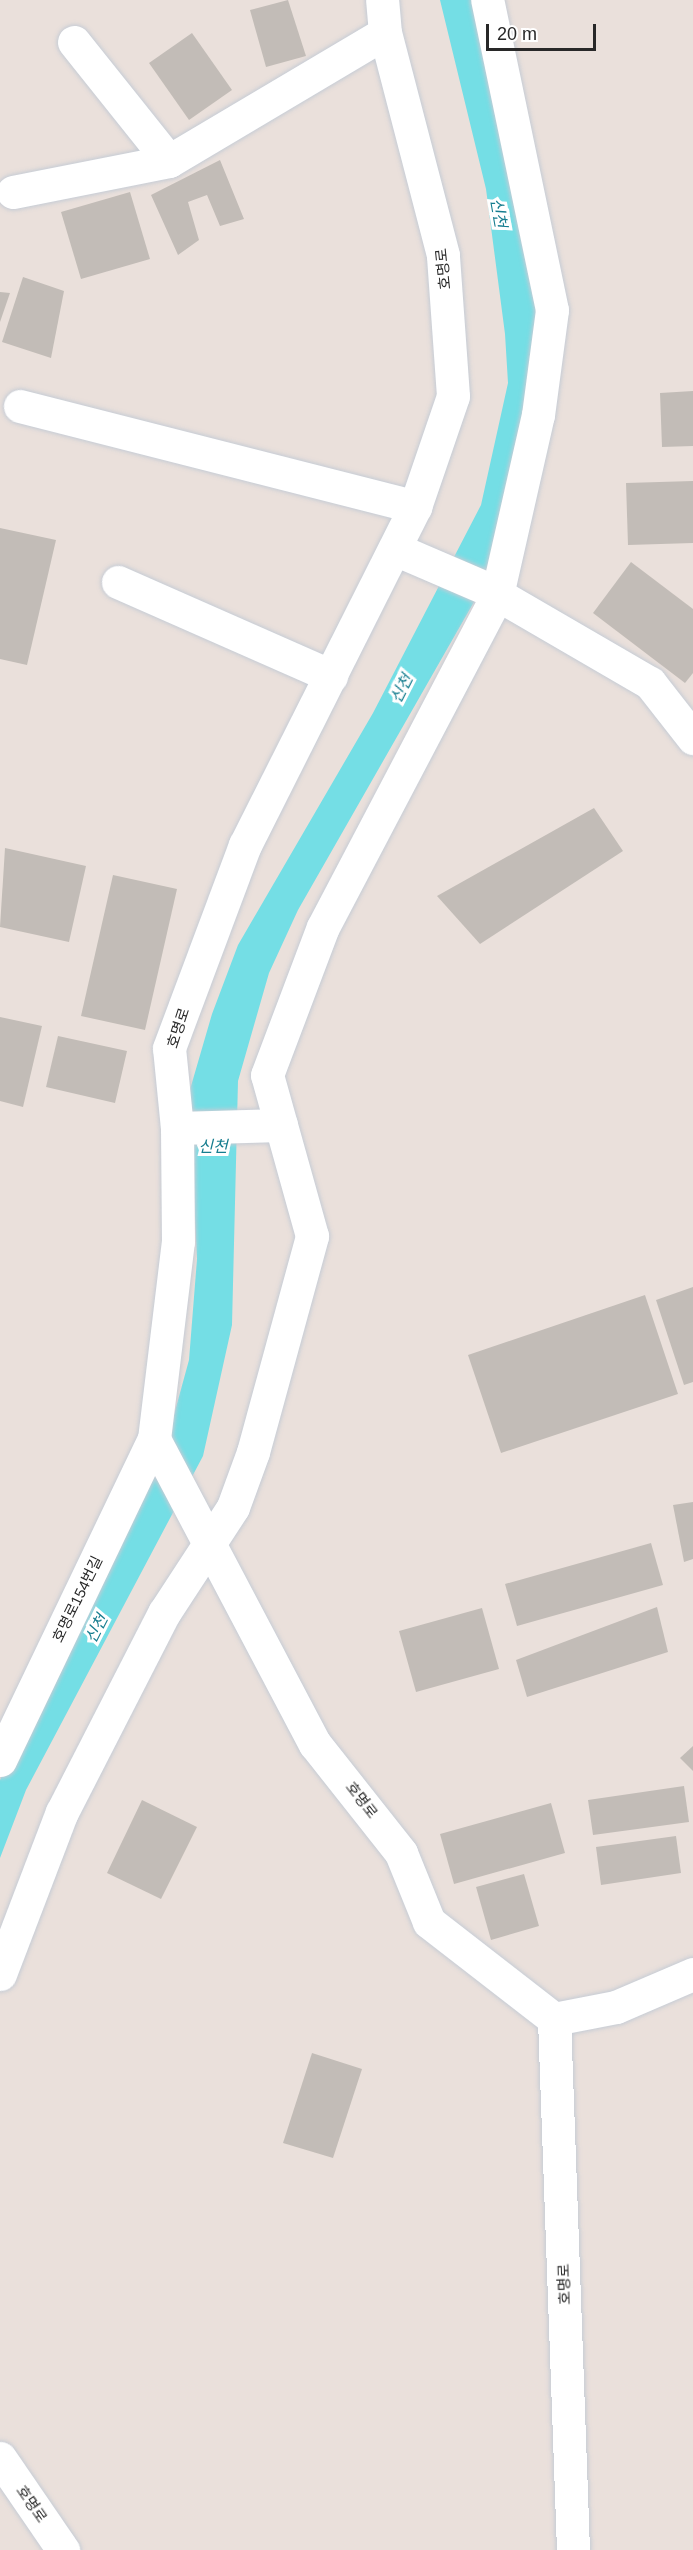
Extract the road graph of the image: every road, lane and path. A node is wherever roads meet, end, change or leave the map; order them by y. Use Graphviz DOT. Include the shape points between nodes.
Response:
graph roads {
  1 [pos="382,0"];
  2 [pos="487,0"];
  3 [pos="385,33"];
  4 [pos="74,42"];
  5 [pos="169,161"];
  6 [pos="13,192"];
  7 [pos="20,406"];
  8 [pos="415,507"];
  9 [pos="394,549"];
  10 [pos="118,582"];
  11 [pos="493,593"];
  12 [pos="330,676"];
  13 [pos="693,738"];
  14 [pos="276,1125"];
  15 [pos="180,1126"];
  16 [pos="156,1441"];
  17 [pos="211,1539"];
  18 [pos="0,1760"];
  19 [pos="0,1974"];
  20 [pos="693,1974"];
  21 [pos="554,2019"];
  22 [pos="0,2458"];
  23 [pos="63,2550"];
  24 [pos="573,2550"];
  1 -- 3 [label="street, 호명로"];
  2 -- 11 [label="street" via="552,309 538,416"];
  3 -- 5 [label="street"];
  3 -- 8 [label="street, 호명로" via="444,255 453,396"];
  4 -- 5 [label="street"];
  5 -- 6 [label="street"];
  7 -- 8 [label="street"];
  8 -- 9 [label="street, 호명로"];
  9 -- 11 [label="street"];
  9 -- 12 [label="street, 호명로"];
  10 -- 12 [label="street"];
  11 -- 13 [label="street" via="650,683"];
  11 -- 14 [label="street" via="323,927 267,1075"];
  12 -- 15 [label="street, 호명로" via="245,845 169,1048"];
  14 -- 15 [label="street"];
  14 -- 17 [label="street" via="312,1236 253,1452"];
  15 -- 16 [label="street, 호명로" via="178,1242"];
  16 -- 17 [label="street, 호명로"];
  16 -- 18 [label="street, 호명로154번길"];
  17 -- 19 [label="street" via="164,1613 62,1812"];
  17 -- 21 [label="street, 호명로" via="315,1744 401,1853 429,1922"];
  20 -- 21 [label="street" via="616,2007"];
  21 -- 24 [label="street, 호명로"];
  22 -- 23 [label="street, 호명로"];
}
